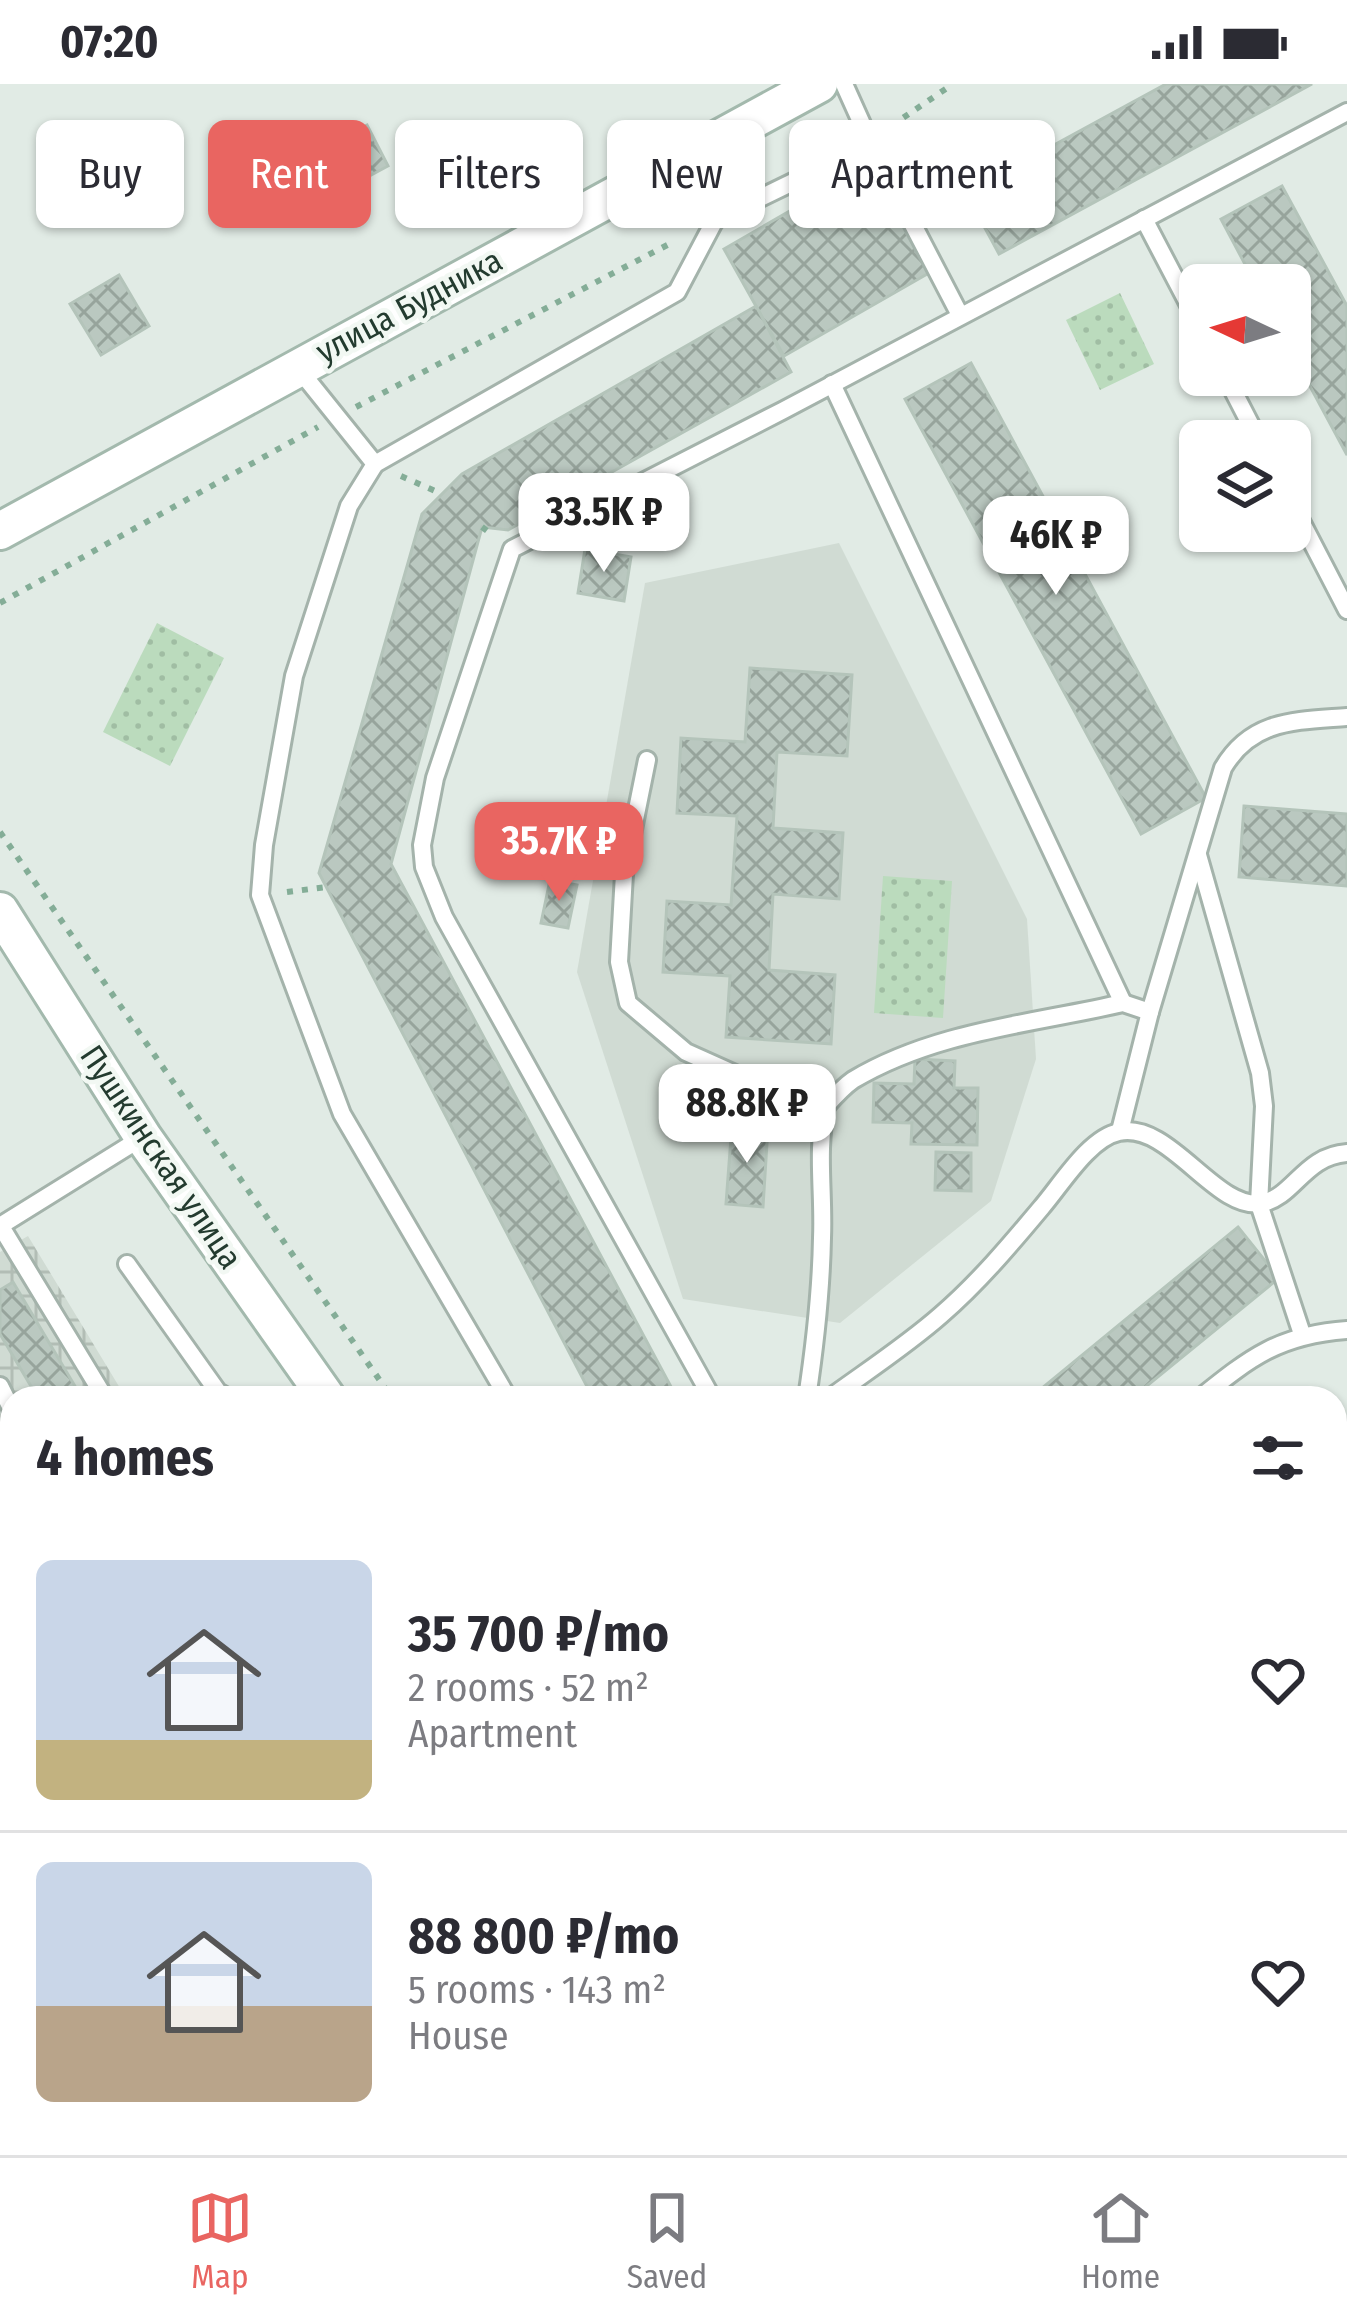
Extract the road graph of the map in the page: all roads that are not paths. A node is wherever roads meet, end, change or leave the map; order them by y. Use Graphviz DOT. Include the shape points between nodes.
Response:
graph roads {
  1 [pos="819,84"];
  2 [pos="844,84"];
  3 [pos="1347,112"];
  4 [pos="860,120"];
  5 [pos="789,184"];
  6 [pos="1144,219"];
  7 [pos="915,228"];
  8 [pos="1179,286"];
  9 [pos="960,315"];
  10 [pos="297,367"];
  11 [pos="832,384"];
  12 [pos="375,464"];
  13 [pos="0,532"];
  14 [pos="1311,541"];
  15 [pos="1347,610"];
  16 [pos="1347,717"];
  17 [pos="647,760"];
  18 [pos="1198,854"];
  19 [pos="0,911"];
  20 [pos="1124,1003"];
  21 [pos="1150,1012"];
  22 [pos="826,1106"];
  23 [pos="1120,1131"];
  24 [pos="143,1137"];
  25 [pos="1347,1154"];
  26 [pos="1259,1204"];
  27 [pos="0,1226"];
  28 [pos="127,1264"];
  29 [pos="1347,1330"];
  30 [pos="1302,1334"];
  31 [pos="98,1386"];
  32 [pos="214,1386"];
  33 [pos="319,1386"];
  34 [pos="501,1386"];
  35 [pos="705,1386"];
  36 [pos="809,1386"];
  37 [pos="846,1386"];
  38 [pos="1215,1386"];
  1 -- 10 [label="main road, улица Будника"];
  2 -- 4 [label="lane"];
  3 -- 6 [label="lane"];
  5 -- 12 [label="lane" via="715,220 677,292"];
  6 -- 8 [label="lane"];
  6 -- 9 [label="lane"];
  7 -- 9 [label="lane"];
  9 -- 11 [label="lane"];
  10 -- 12 [label="lane"];
  10 -- 13 [label="main road, улица Будника"];
  11 -- 20 [label="lane"];
  11 -- 35 [label="lane" via="512,549 434,778 422,844 444,916"];
  12 -- 34 [label="lane" via="349,506 294,676 260,895 342,1114"];
  14 -- 15 [label="lane"];
  16 -- 18 [label="lane" via="1282,722 1234,749"];
  17 -- 22 [label="lane" via="624,874 619,962 628,1003 686,1052"];
  18 -- 21 [label="lane"];
  18 -- 26 [label="lane" via="1261,1073"];
  19 -- 24 [label="main road, Пушкинская улица"];
  20 -- 21 [label="lane"];
  20 -- 22 [label="lane" via="945,1039 849,1082"];
  21 -- 23 [label="lane"];
  22 -- 36 [label="lane"];
  23 -- 26 [label="lane" via="1140,1132 1238,1201"];
  23 -- 37 [label="lane" via="1097,1141 941,1316"];
  24 -- 27 [label="lane"];
  24 -- 33 [label="main road, Пушкинская улица"];
  25 -- 26 [label="lane" via="1315,1163"];
  26 -- 30 [label="lane"];
  27 -- 31 [label="lane"];
  28 -- 32 [label="lane"];
  29 -- 30 [label="lane"];
  30 -- 38 [label="lane" via="1251,1357"];
}
